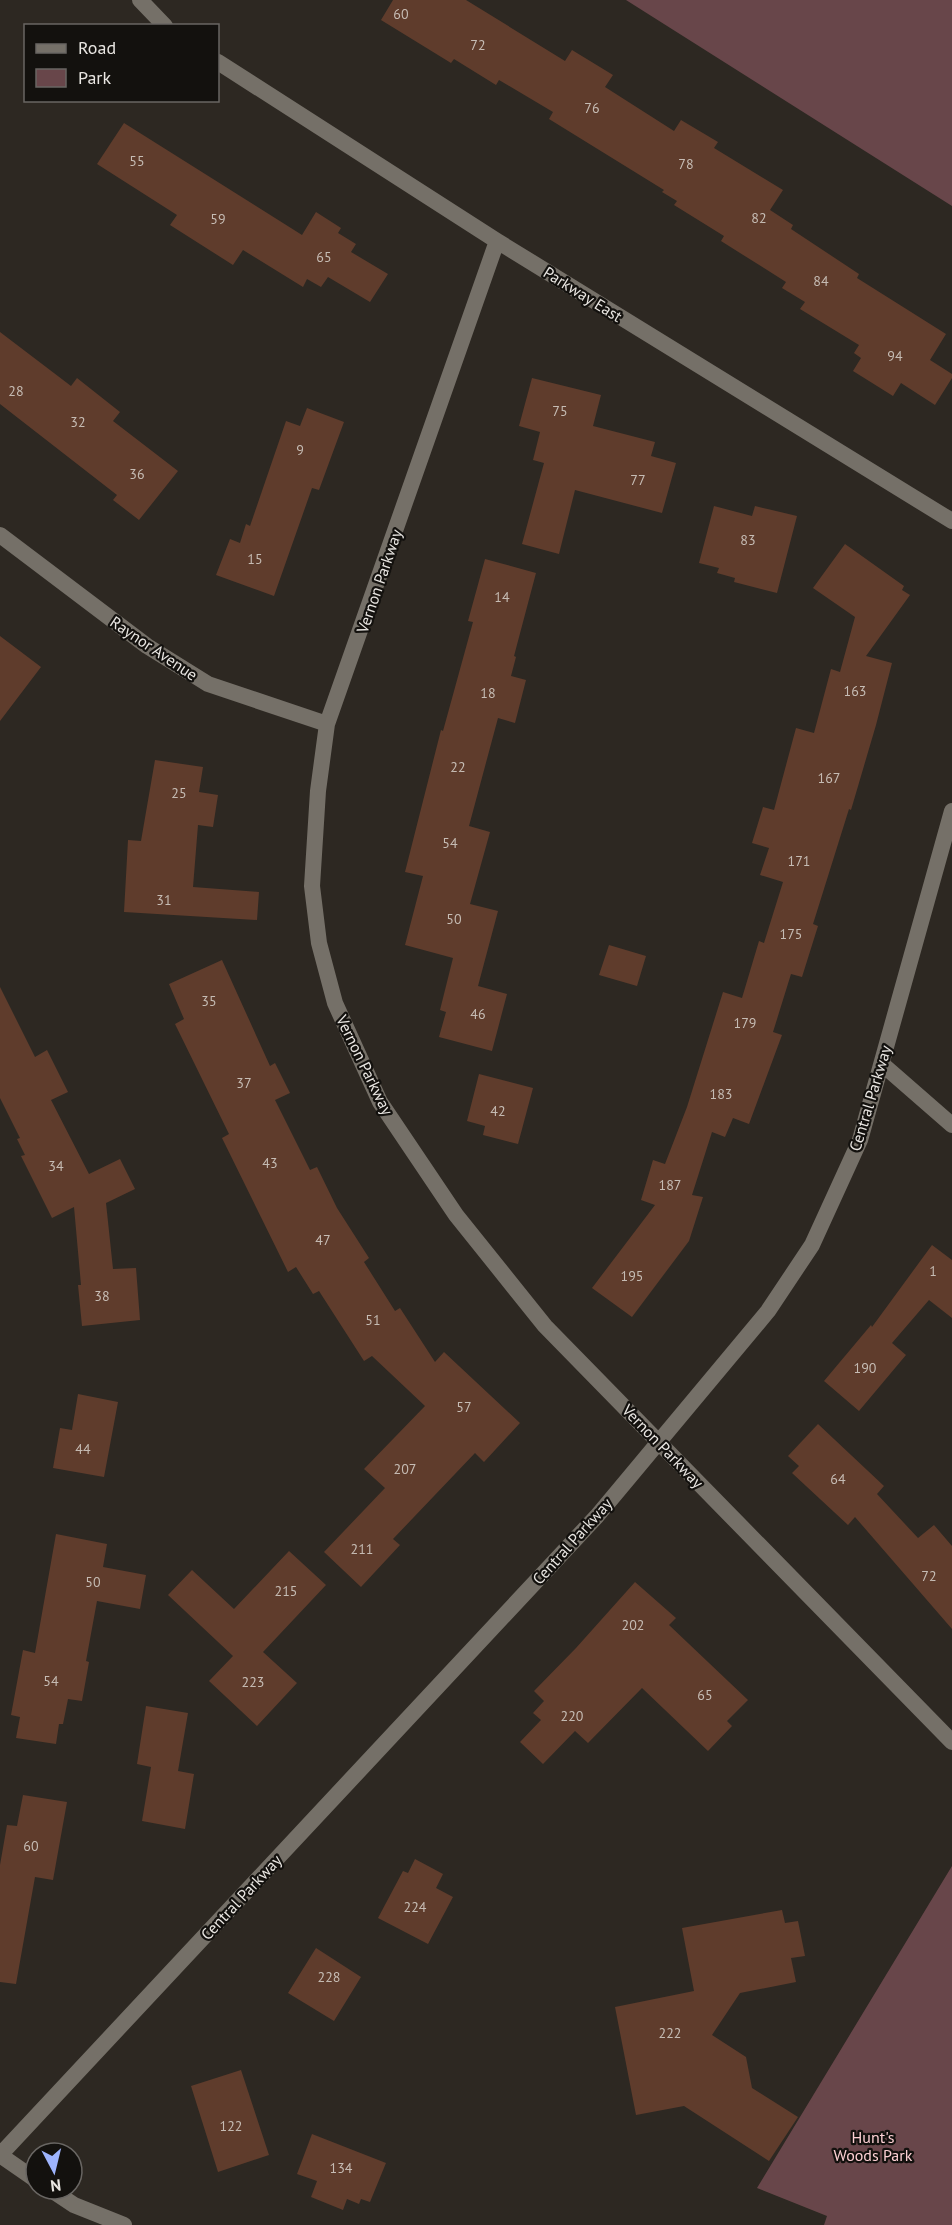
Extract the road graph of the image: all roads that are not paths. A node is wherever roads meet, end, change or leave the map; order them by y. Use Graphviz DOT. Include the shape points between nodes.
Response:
graph roads {
  1 [pos="140,0"];
  2 [pos="163,24"];
  3 [pos="219,63"];
  4 [pos="497,241"];
  5 [pos="952,521"];
  6 [pos="0,535"];
  7 [pos="327,724"];
  8 [pos="952,811"];
  9 [pos="882,1064"];
  10 [pos="952,1125"];
  11 [pos="659,1442"];
  12 [pos="952,1742"];
  13 [pos="0,2155"];
  14 [pos="24,2172"];
  15 [pos="68,2201"];
  16 [pos="124,2225"];
  1 -- 2 [label="street"];
  3 -- 4 [label="street, Parkway East"];
  4 -- 5 [label="street, Parkway East"];
  4 -- 7 [label="street, Vernon Parkway"];
  6 -- 7 [label="street, Raynor Avenue" via="147,646 208,684"];
  7 -- 11 [label="street, Vernon Parkway" via="312,886 319,943 335,1003 380,1102 456,1215 545,1326"];
  8 -- 9 [label="street, Central Parkway"];
  9 -- 10 [label="street"];
  9 -- 11 [label="street, Central Parkway" via="860,1140 812,1245 768,1311"];
  11 -- 12 [label="street, Vernon Parkway"];
  11 -- 13 [label="street, Central Parkway" via="597,1515"];
  13 -- 14 [label="street"];
  15 -- 16 [label="street"];
}
